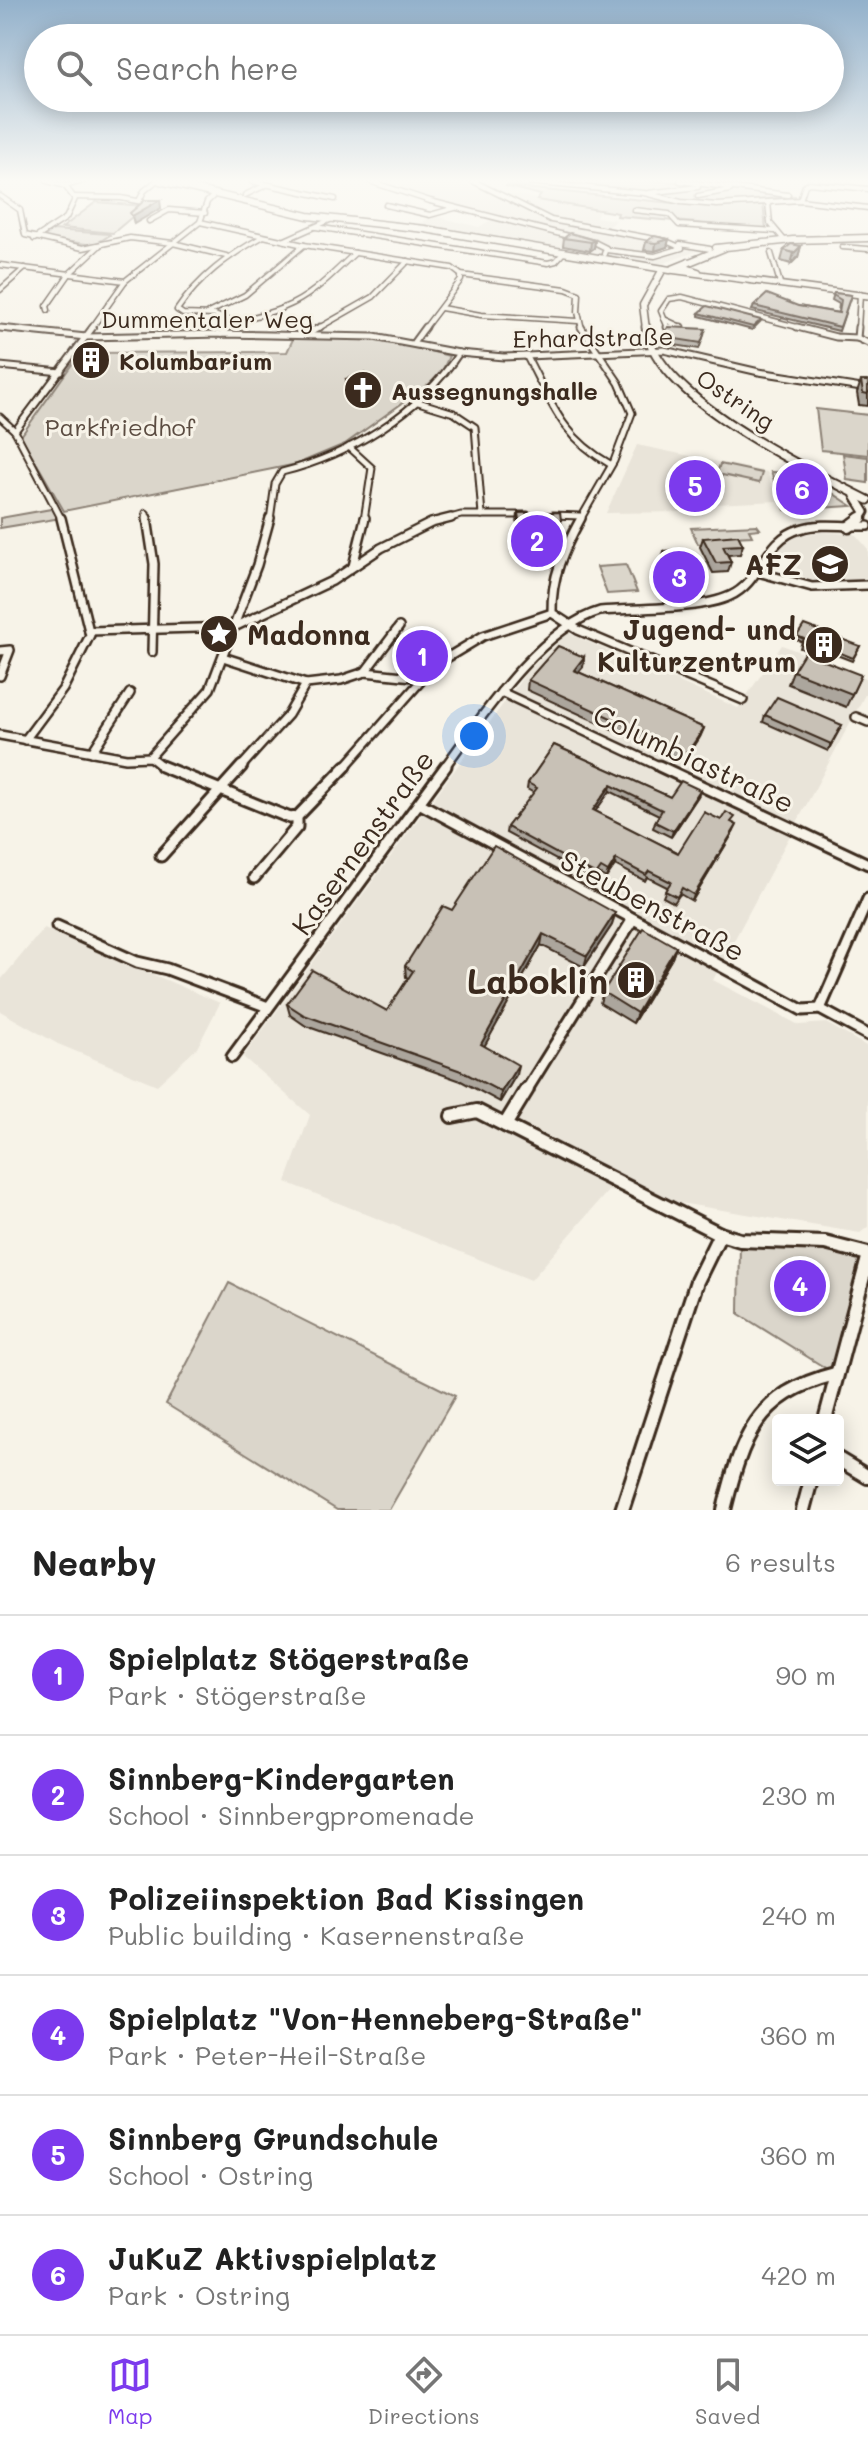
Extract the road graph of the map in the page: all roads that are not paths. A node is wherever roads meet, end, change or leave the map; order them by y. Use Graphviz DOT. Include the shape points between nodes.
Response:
graph roads {
  1 [pos="93,251"];
  2 [pos="162,251"];
  3 [pos="208,251"];
  4 [pos="235,251"];
  5 [pos="296,251"];
  6 [pos="345,251"];
  7 [pos="474,251"];
  8 [pos="561,251"];
  9 [pos="602,251"];
  10 [pos="677,251"];
  11 [pos="705,251"];
  12 [pos="714,251"];
  13 [pos="564,252"];
  14 [pos="355,253"];
  15 [pos="771,253"];
  16 [pos="226,256"];
  17 [pos="605,256"];
  18 [pos="694,258"];
  19 [pos="408,261"];
  20 [pos="0,265"];
  21 [pos="25,268"];
  22 [pos="668,268"];
  23 [pos="70,273"];
  24 [pos="702,274"];
  25 [pos="461,275"];
  26 [pos="125,281"];
  27 [pos="780,283"];
  28 [pos="0,290"];
  29 [pos="864,295"];
  30 [pos="441,308"];
  31 [pos="48,310"];
  32 [pos="207,313"];
  33 [pos="664,319"];
  34 [pos="578,321"];
  35 [pos="236,323"];
  36 [pos="0,328"];
  37 [pos="221,334"];
  38 [pos="305,336"];
  39 [pos="86,337"];
  40 [pos="857,338"];
  41 [pos="414,342"];
  42 [pos="868,343"];
  43 [pos="651,351"];
  44 [pos="459,353"];
  45 [pos="597,355"];
  46 [pos="527,357"];
  47 [pos="0,366"];
  48 [pos="61,372"];
  49 [pos="868,389"];
  50 [pos="415,401"];
  51 [pos="0,417"];
  52 [pos="15,431"];
  53 [pos="349,447"];
  54 [pos="610,464"];
  55 [pos="846,488"];
  56 [pos="868,500"];
  57 [pos="146,513"];
  58 [pos="482,515"];
  59 [pos="536,515"];
  60 [pos="547,515"];
  61 [pos="580,516"];
  62 [pos="868,526"];
  63 [pos="849,527"];
  64 [pos="353,566"];
  65 [pos="758,572"];
  66 [pos="868,585"];
  67 [pos="552,613"];
  68 [pos="568,623"];
  69 [pos="234,627"];
  70 [pos="399,627"];
  71 [pos="155,629"];
  72 [pos="89,631"];
  73 [pos="0,651"];
  74 [pos="152,652"];
  75 [pos="223,657"];
  76 [pos="365,672"];
  77 [pos="0,676"];
  78 [pos="423,678"];
  79 [pos="306,684"];
  80 [pos="501,692"];
  81 [pos="130,693"];
  82 [pos="743,700"];
  83 [pos="856,717"];
  84 [pos="868,722"];
  85 [pos="0,735"];
  86 [pos="25,740"];
  87 [pos="92,752"];
  88 [pos="150,757"];
  89 [pos="222,790"];
  90 [pos="419,803"];
  91 [pos="297,817"];
  92 [pos="161,856"];
  93 [pos="868,864"];
  94 [pos="254,878"];
  95 [pos="868,899"];
  96 [pos="633,919"];
  97 [pos="57,926"];
  98 [pos="268,1007"];
  99 [pos="820,1009"];
  100 [pos="868,1035"];
  101 [pos="232,1057"];
  102 [pos="452,1116"];
  103 [pos="505,1125"];
  104 [pos="720,1234"];
  105 [pos="868,1256"];
  106 [pos="835,1374"];
  107 [pos="826,1414"];
  108 [pos="844,1463"];
  109 [pos="868,1477"];
  110 [pos="809,1486"];
  111 [pos="622,1510"];
  112 [pos="724,1510"];
  113 [pos="803,1510"];
  1 -- 23 [label="street"];
  2 -- 26 [label="street"];
  3 -- 16 [label="street"];
  4 -- 16 [label="street"];
  5 -- 32 [label="street" via="245,295"];
  6 -- 14 [label="street"];
  7 -- 13 [label="street" via="548,263"];
  8 -- 13 [label="main road"];
  9 -- 17 [label="street"];
  10 -- 17 [label="street"];
  11 -- 22 [label="main road, Ostring"];
  12 -- 18 [label="main road, Ostring"];
  13 -- 17 [label="main road"];
  14 -- 19 [label="street"];
  14 -- 35 [label="street" via="308,295"];
  15 -- 27 [label="street"];
  16 -- 32 [label="street" via="189,290 177,310"];
  17 -- 22 [label="main road"];
  18 -- 22 [label="main road, Ostring"];
  18 -- 24 [label="main road" via="683,267"];
  19 -- 25 [label="street" via="452,268"];
  19 -- 38 [label="street" via="373,297"];
  20 -- 21 [label="street"];
  21 -- 23 [label="street"];
  21 -- 28 [label="street"];
  22 -- 24 [label="street"];
  22 -- 43 [label="main road, Ostring" via="651,286 641,309"];
  23 -- 26 [label="street"];
  23 -- 31 [label="street"];
  24 -- 27 [label="street"];
  25 -- 30 [label="street"];
  25 -- 34 [label="street" via="575,291"];
  26 -- 39 [label="street"];
  27 -- 29 [label="street"];
  29 -- 40 [label="street"];
  30 -- 34 [label="street"];
  30 -- 41 [label="street"];
  32 -- 35 [label="street"];
  33 -- 40 [label="street" via="665,303 682,297"];
  34 -- 45 [label="street"];
  35 -- 37 [label="street"];
  36 -- 39 [label="street, Dummentaler Weg"];
  37 -- 38 [label="street, Dummentaler Weg"];
  37 -- 39 [label="street, Dummentaler Weg"];
  38 -- 41 [label="street, Dummentaler Weg"];
  39 -- 48 [label="street"];
  40 -- 42 [label="street"];
  41 -- 44 [label="street, Dummentaler Weg"];
  43 -- 45 [label="street, Erhardstraße"];
  43 -- 49 [label="street, Erhardstraße"];
  43 -- 55 [label="main road, Ostring" via="692,396"];
  44 -- 46 [label="street, Erhardstraße"];
  44 -- 50 [label="street" via="438,382"];
  45 -- 46 [label="street, Erhardstraße"];
  45 -- 54 [label="street" via="632,413"];
  46 -- 54 [label="street" via="568,433"];
  47 -- 48 [label="street"];
  48 -- 52 [label="street"];
  50 -- 53 [label="street"];
  50 -- 58 [label="street" via="454,413 475,427"];
  51 -- 52 [label="street"];
  52 -- 72 [label="street" via="60,513"];
  53 -- 64 [label="street" via="372,468"];
  53 -- 69 [label="street" via="282,472"];
  54 -- 61 [label="street"];
  55 -- 56 [label="main road, Ostring"];
  55 -- 63 [label="main road" via="865,512"];
  57 -- 71 [label="street" via="154,564"];
  58 -- 59 [label="street"];
  58 -- 64 [label="street" via="461,515 410,531"];
  60 -- 61 [label="street"];
  61 -- 67 [label="street" via="555,579"];
  62 -- 63 [label="street, Kasernenstraße"];
  63 -- 65 [label="street, Kasernenstraße" via="787,533"];
  64 -- 69 [label="street"];
  65 -- 66 [label="street" via="807,588"];
  65 -- 68 [label="street, Kasernenstraße" via="731,598 600,611"];
  67 -- 68 [label="street"];
  67 -- 78 [label="street" via="466,644"];
  68 -- 80 [label="street, Kasernenstraße"];
  68 -- 82 [label="street"];
  69 -- 71 [label="street"];
  69 -- 75 [label="street"];
  70 -- 76 [label="street"];
  71 -- 72 [label="street"];
  71 -- 74 [label="street"];
  72 -- 86 [label="street" via="63,689"];
  73 -- 77 [label="street" via="10,650"];
  75 -- 79 [label="street"];
  75 -- 88 [label="street" via="210,689"];
  76 -- 78 [label="street"];
  76 -- 79 [label="street"];
  78 -- 91 [label="street"];
  79 -- 89 [label="street" via="288,715"];
  80 -- 90 [label="street, Kasernenstraße"];
  80 -- 93 [label="street, Columbiastraße"];
  81 -- 87 [label="street"];
  83 -- 84 [label="street"];
  85 -- 86 [label="street"];
  86 -- 87 [label="street"];
  87 -- 88 [label="street"];
  88 -- 89 [label="street" via="164,768"];
  89 -- 91 [label="street"];
  89 -- 92 [label="street"];
  90 -- 96 [label="street, Steubenstraße"];
  90 -- 98 [label="street, Kasernenstraße"];
  91 -- 94 [label="street" via="297,827"];
  95 -- 99 [label="street"];
  96 -- 99 [label="street, Steubenstraße" via="802,1010"];
  96 -- 103 [label="street"];
  97 -- 98 [label="street" via="137,962"];
  98 -- 101 [label="street, Kasernenstraße"];
  99 -- 100 [label="street, Steubenstraße"];
  102 -- 103 [label="street" via="477,1111"];
  103 -- 104 [label="street"];
  104 -- 105 [label="street" via="740,1240 825,1243"];
  104 -- 111 [label="street" via="697,1281"];
  105 -- 106 [label="street"];
  106 -- 107 [label="street"];
  106 -- 112 [label="street" via="806,1379 780,1394 757,1420 735,1463"];
  108 -- 109 [label="street"];
  110 -- 113 [label="street"];
}
